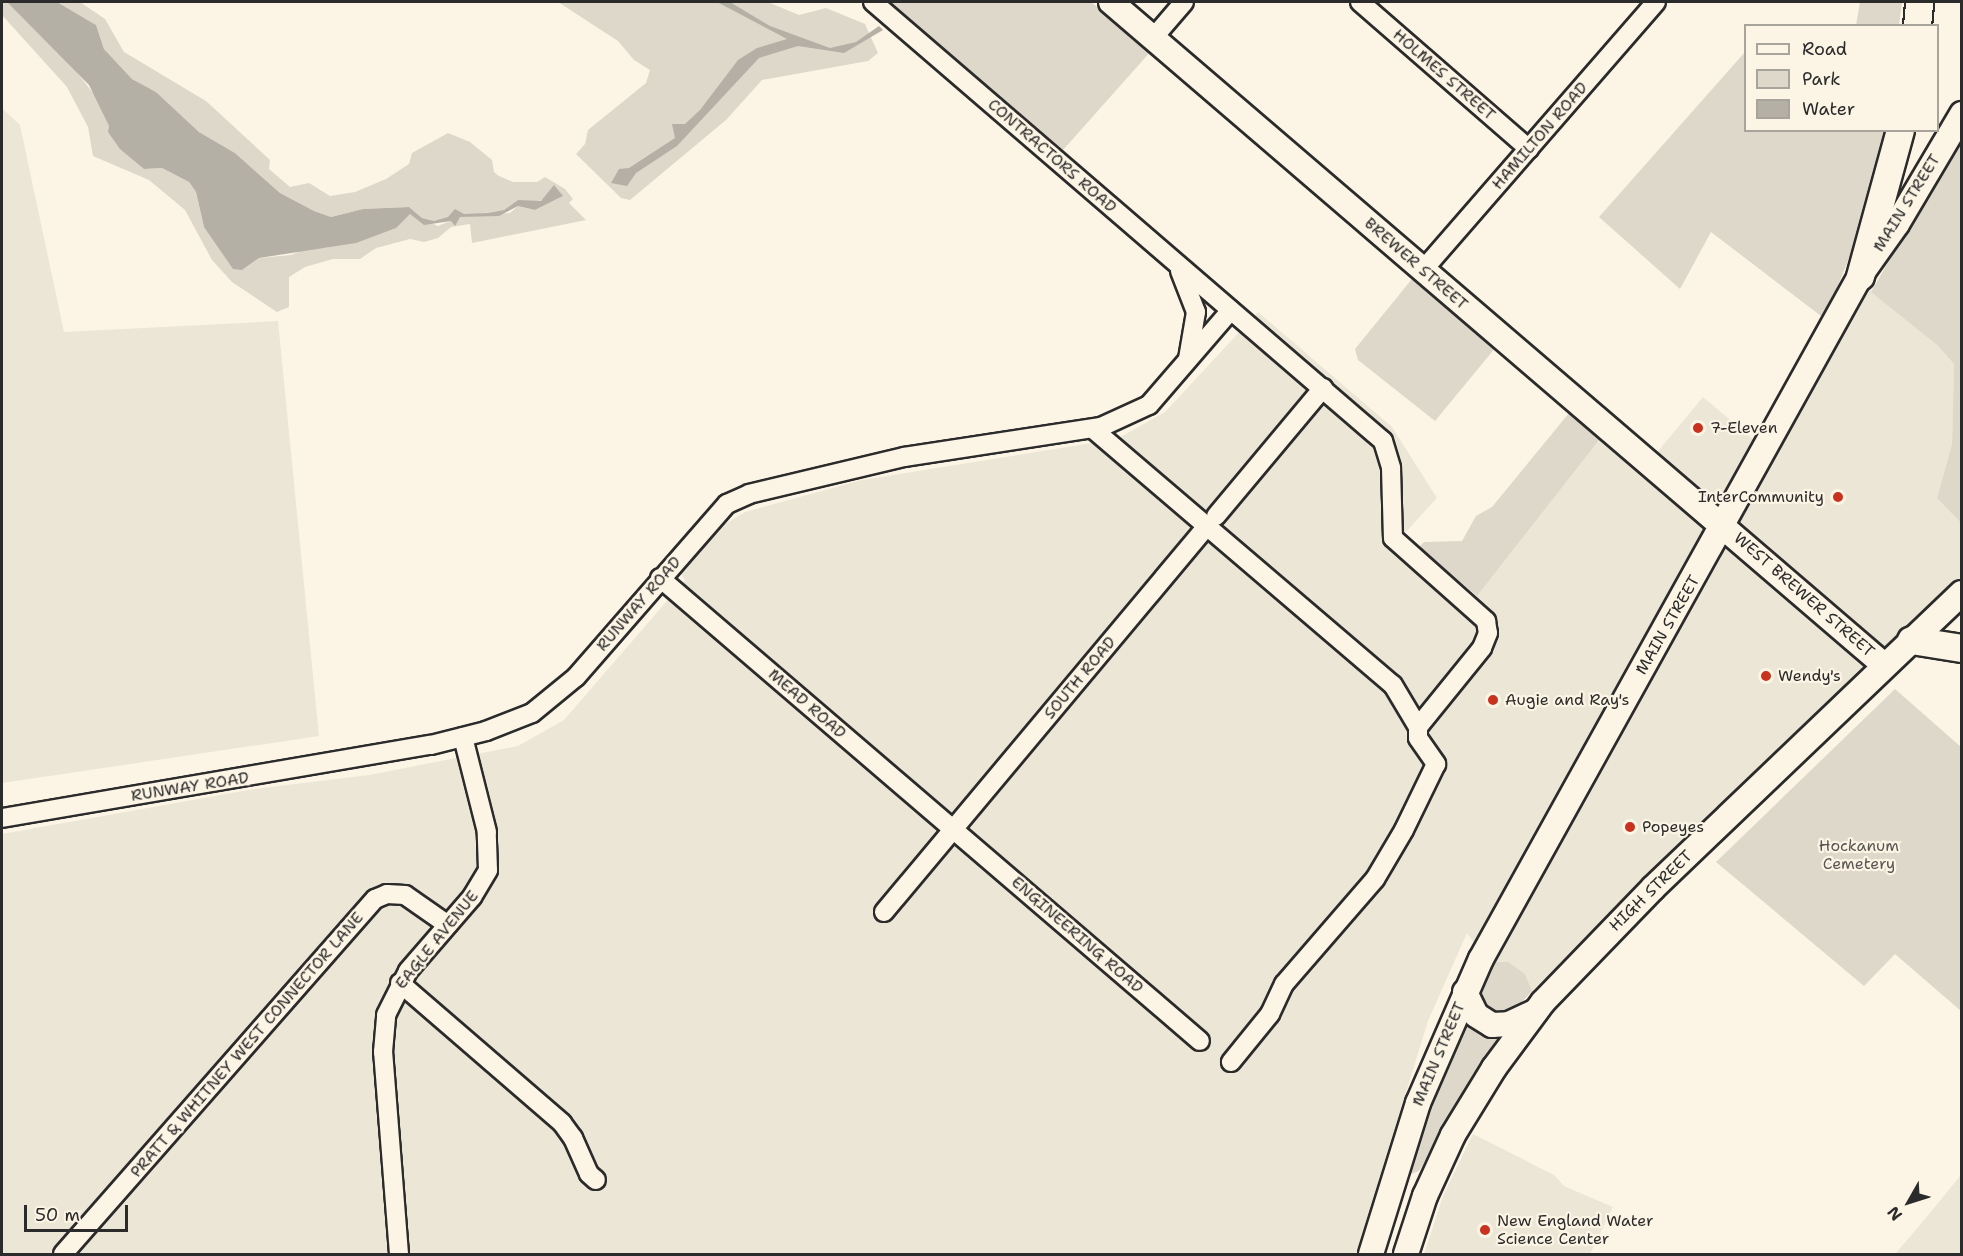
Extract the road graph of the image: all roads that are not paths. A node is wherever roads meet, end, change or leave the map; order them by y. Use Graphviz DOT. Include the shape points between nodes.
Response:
graph roads {
  1 [pos="873,2"];
  2 [pos="1111,2"];
  3 [pos="1184,2"];
  4 [pos="1360,2"];
  5 [pos="1656,2"];
  6 [pos="1918,2"];
  7 [pos="1917,24"];
  8 [pos="1154,37"];
  9 [pos="1962,114"];
  10 [pos="1899,132"];
  11 [pos="1529,149"];
  12 [pos="1173,259"];
  13 [pos="1423,270"];
  14 [pos="1860,276"];
  15 [pos="1231,309"];
  16 [pos="1186,365"];
  17 [pos="1323,388"];
  18 [pos="1094,429"];
  19 [pos="1212,521"];
  20 [pos="1723,526"];
  21 [pos="660,578"];
  22 [pos="1962,593"];
  23 [pos="1911,640"];
  24 [pos="1962,648"];
  25 [pos="1884,665"];
  26 [pos="1418,728"];
  27 [pos="463,737"];
  28 [pos="2,818"];
  29 [pos="953,829"];
  30 [pos="884,912"];
  31 [pos="448,925"];
  32 [pos="400,983"];
  33 [pos="1465,992"];
  34 [pos="1536,1011"];
  35 [pos="1200,1041"];
  36 [pos="1231,1062"];
  37 [pos="596,1180"];
  38 [pos="1388,1193"];
  39 [pos="1421,1206"];
  40 [pos="63,1254"];
  41 [pos="399,1254"];
  42 [pos="1371,1254"];
  43 [pos="1406,1254"];
  1 -- 12 [label="street, CONTRACTORS ROAD"];
  2 -- 8 [label="main road, BREWER STREET"];
  3 -- 8 [label="street"];
  4 -- 11 [label="street, HOLMES STREET"];
  5 -- 11 [label="street, HAMILTON ROAD"];
  6 -- 7 [label="highway"];
  8 -- 13 [label="main road, BREWER STREET"];
  9 -- 14 [label="main road, MAIN STREET" via="1897,224"];
  10 -- 14 [label="highway"];
  11 -- 13 [label="street, HAMILTON ROAD"];
  12 -- 15 [label="street, CONTRACTORS ROAD"];
  12 -- 16 [label="street" via="1192,293 1196,312"];
  13 -- 20 [label="main road, BREWER STREET"];
  14 -- 20 [label="main road, MAIN STREET"];
  15 -- 16 [label="street, RUNWAY ROAD"];
  15 -- 17 [label="street, CONTRACTORS ROAD"];
  16 -- 18 [label="street, RUNWAY ROAD" via="1149,405"];
  17 -- 19 [label="street, SOUTH ROAD"];
  17 -- 26 [label="street, CONTRACTORS ROAD" via="1383,441 1391,468 1393,538 1486,621 1488,633 1482,648"];
  18 -- 19 [label="street"];
  18 -- 21 [label="street, RUNWAY ROAD" via="904,457 749,494 716,513"];
  19 -- 26 [label="street" via="1393,685"];
  19 -- 29 [label="street, SOUTH ROAD"];
  20 -- 25 [label="main road, WEST BREWER STREET"];
  20 -- 33 [label="main road, MAIN STREET"];
  21 -- 27 [label="street, RUNWAY ROAD" via="576,677 532,713"];
  21 -- 29 [label="street, MEAD ROAD"];
  22 -- 23 [label="main road, HIGH STREET"];
  23 -- 24 [label="highway"];
  23 -- 25 [label="main road, HIGH STREET"];
  25 -- 34 [label="main road, HIGH STREET" via="1614,927"];
  26 -- 36 [label="street" via="1418,738 1436,764 1404,830 1375,879 1284,984 1270,1014"];
  27 -- 28 [label="street, RUNWAY ROAD"];
  27 -- 31 [label="street, EAGLE AVENUE" via="490,854 484,880"];
  29 -- 30 [label="street, SOUTH ROAD"];
  29 -- 35 [label="street, ENGINEERING ROAD"];
  31 -- 32 [label="street, EAGLE AVENUE"];
  31 -- 40 [label="street, PRATT & WHITNEY WEST CONNECTOR LANE" via="405,895 375,898"];
  32 -- 37 [label="street" via="562,1123"];
  32 -- 41 [label="street, EAGLE AVENUE" via="386,1015 383,1052"];
  33 -- 34 [label="main road" via="1476,1015 1492,1024 1509,1024"];
  33 -- 38 [label="main road, MAIN STREET" via="1418,1102"];
  34 -- 39 [label="main road, HIGH STREET" via="1470,1106"];
  38 -- 39 [label="main road"];
  38 -- 42 [label="main road, MAIN STREET"];
  39 -- 43 [label="main road"];
}
